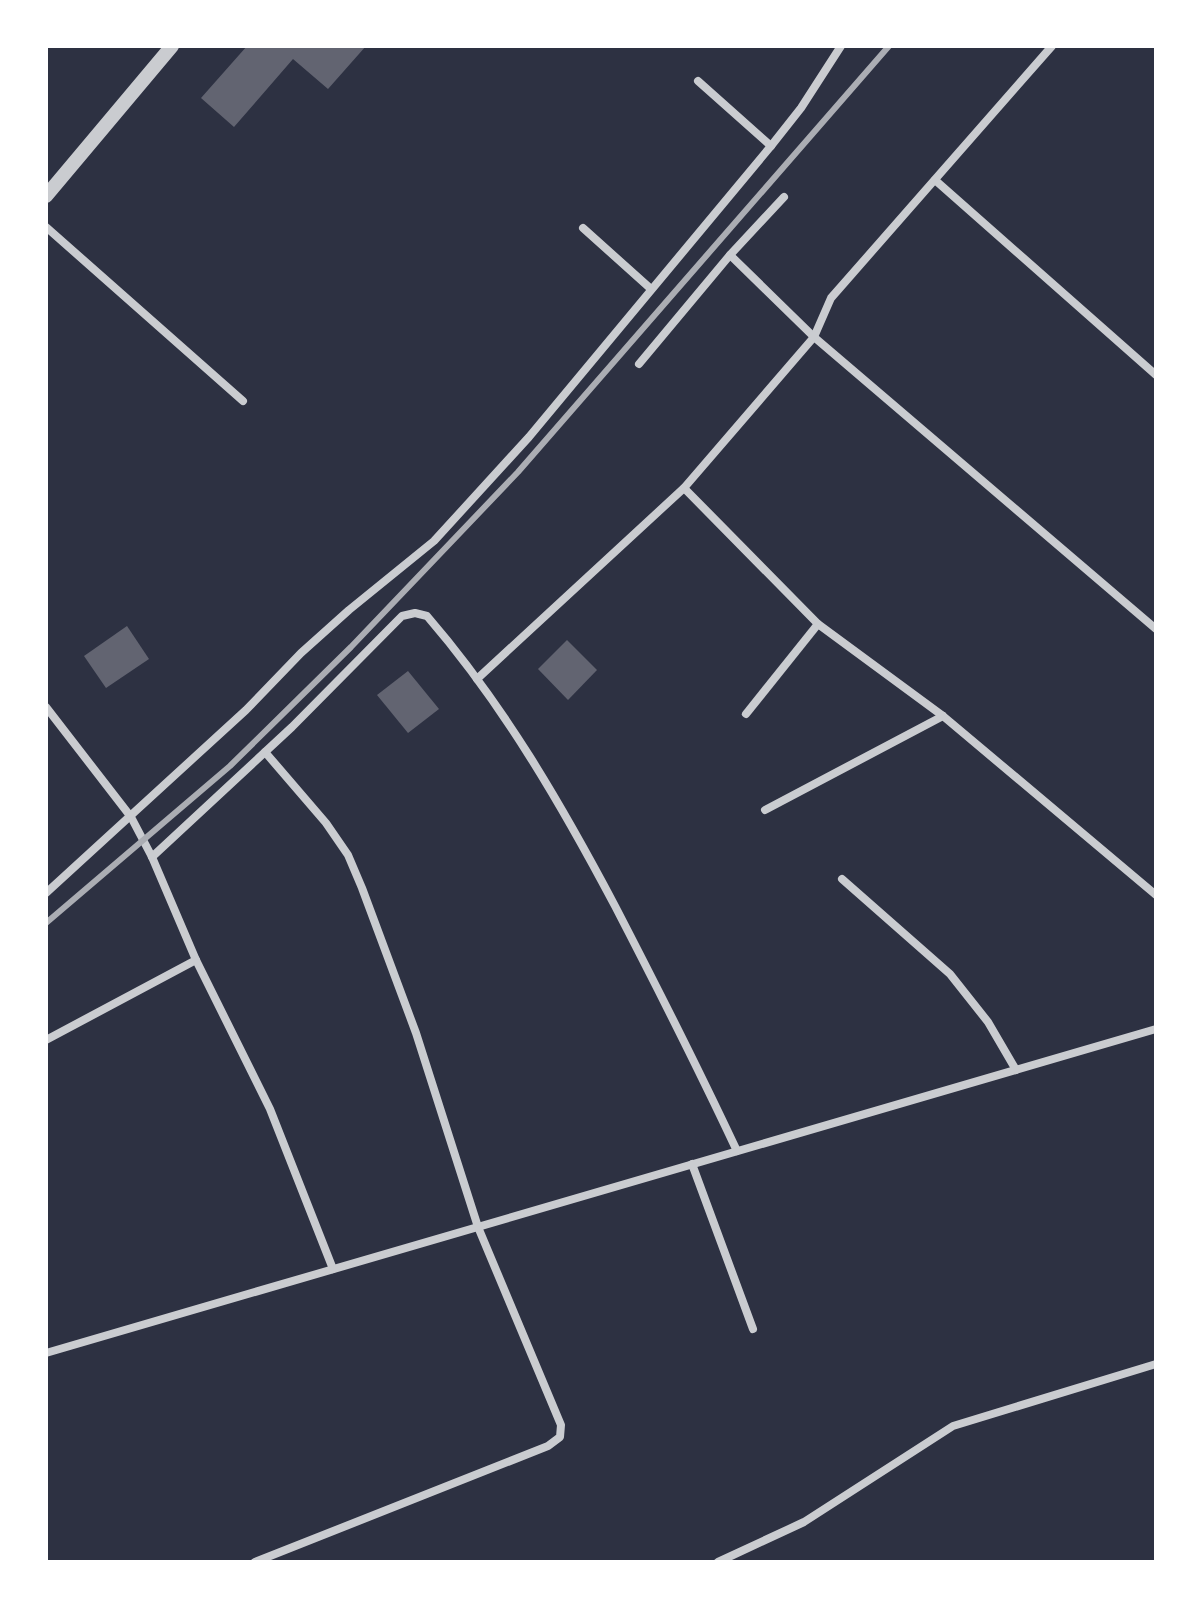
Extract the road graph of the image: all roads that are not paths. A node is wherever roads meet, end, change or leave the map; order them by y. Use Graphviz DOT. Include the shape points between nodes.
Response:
graph roads {
  1 [pos="172,46"];
  2 [pos="841,46"];
  3 [pos="1052,46"];
  4 [pos="698,81"];
  5 [pos="771,146"];
  6 [pos="935,180"];
  7 [pos="46,196"];
  8 [pos="784,197"];
  9 [pos="46,227"];
  10 [pos="583,228"];
  11 [pos="730,255"];
  12 [pos="651,289"];
  13 [pos="814,337"];
  14 [pos="639,364"];
  15 [pos="1156,375"];
  16 [pos="243,401"];
  17 [pos="684,488"];
  18 [pos="818,624"];
  19 [pos="1156,629"];
  20 [pos="477,679"];
  21 [pos="46,707"];
  22 [pos="746,714"];
  23 [pos="943,716"];
  24 [pos="265,752"];
  25 [pos="765,810"];
  26 [pos="131,817"];
  27 [pos="152,857"];
  28 [pos="842,879"];
  29 [pos="46,893"];
  30 [pos="1156,895"];
  31 [pos="196,960"];
  32 [pos="1156,1029"];
  33 [pos="46,1040"];
  34 [pos="1016,1070"];
  35 [pos="737,1151"];
  36 [pos="692,1164"];
  37 [pos="478,1227"];
  38 [pos="333,1269"];
  39 [pos="753,1329"];
  40 [pos="46,1353"];
  41 [pos="1156,1364"];
  42 [pos="255,1562"];
  43 [pos="718,1562"];
  1 -- 7 [label="street"];
  2 -- 5 [label="street"];
  3 -- 6 [label="street"];
  4 -- 5 [label="street"];
  5 -- 12 [label="street"];
  6 -- 13 [label="street" via="831,298"];
  6 -- 15 [label="street"];
  8 -- 11 [label="street"];
  9 -- 16 [label="street"];
  10 -- 12 [label="street"];
  11 -- 13 [label="street"];
  11 -- 14 [label="street"];
  12 -- 26 [label="street" via="529,437 434,541 313,642"];
  13 -- 17 [label="street"];
  13 -- 19 [label="street"];
  17 -- 18 [label="street"];
  17 -- 20 [label="street"];
  18 -- 22 [label="street"];
  18 -- 23 [label="street"];
  20 -- 24 [label="street" via="427,616 402,616"];
  20 -- 35 [label="street" via="540,772 590,860"];
  21 -- 26 [label="street"];
  23 -- 25 [label="street"];
  23 -- 30 [label="street"];
  24 -- 27 [label="street"];
  24 -- 37 [label="street" via="348,855 416,1033"];
  26 -- 27 [label="street"];
  26 -- 29 [label="street"];
  27 -- 31 [label="street"];
  28 -- 34 [label="street" via="950,974 988,1022"];
  31 -- 33 [label="street"];
  31 -- 38 [label="street" via="270,1109"];
  32 -- 34 [label="street"];
  34 -- 35 [label="street"];
  35 -- 36 [label="street"];
  36 -- 37 [label="street"];
  36 -- 39 [label="street"];
  37 -- 38 [label="street"];
  37 -- 42 [label="street" via="561,1425 560,1437"];
  38 -- 40 [label="street"];
  41 -- 43 [label="street" via="953,1426 804,1522"];
}
